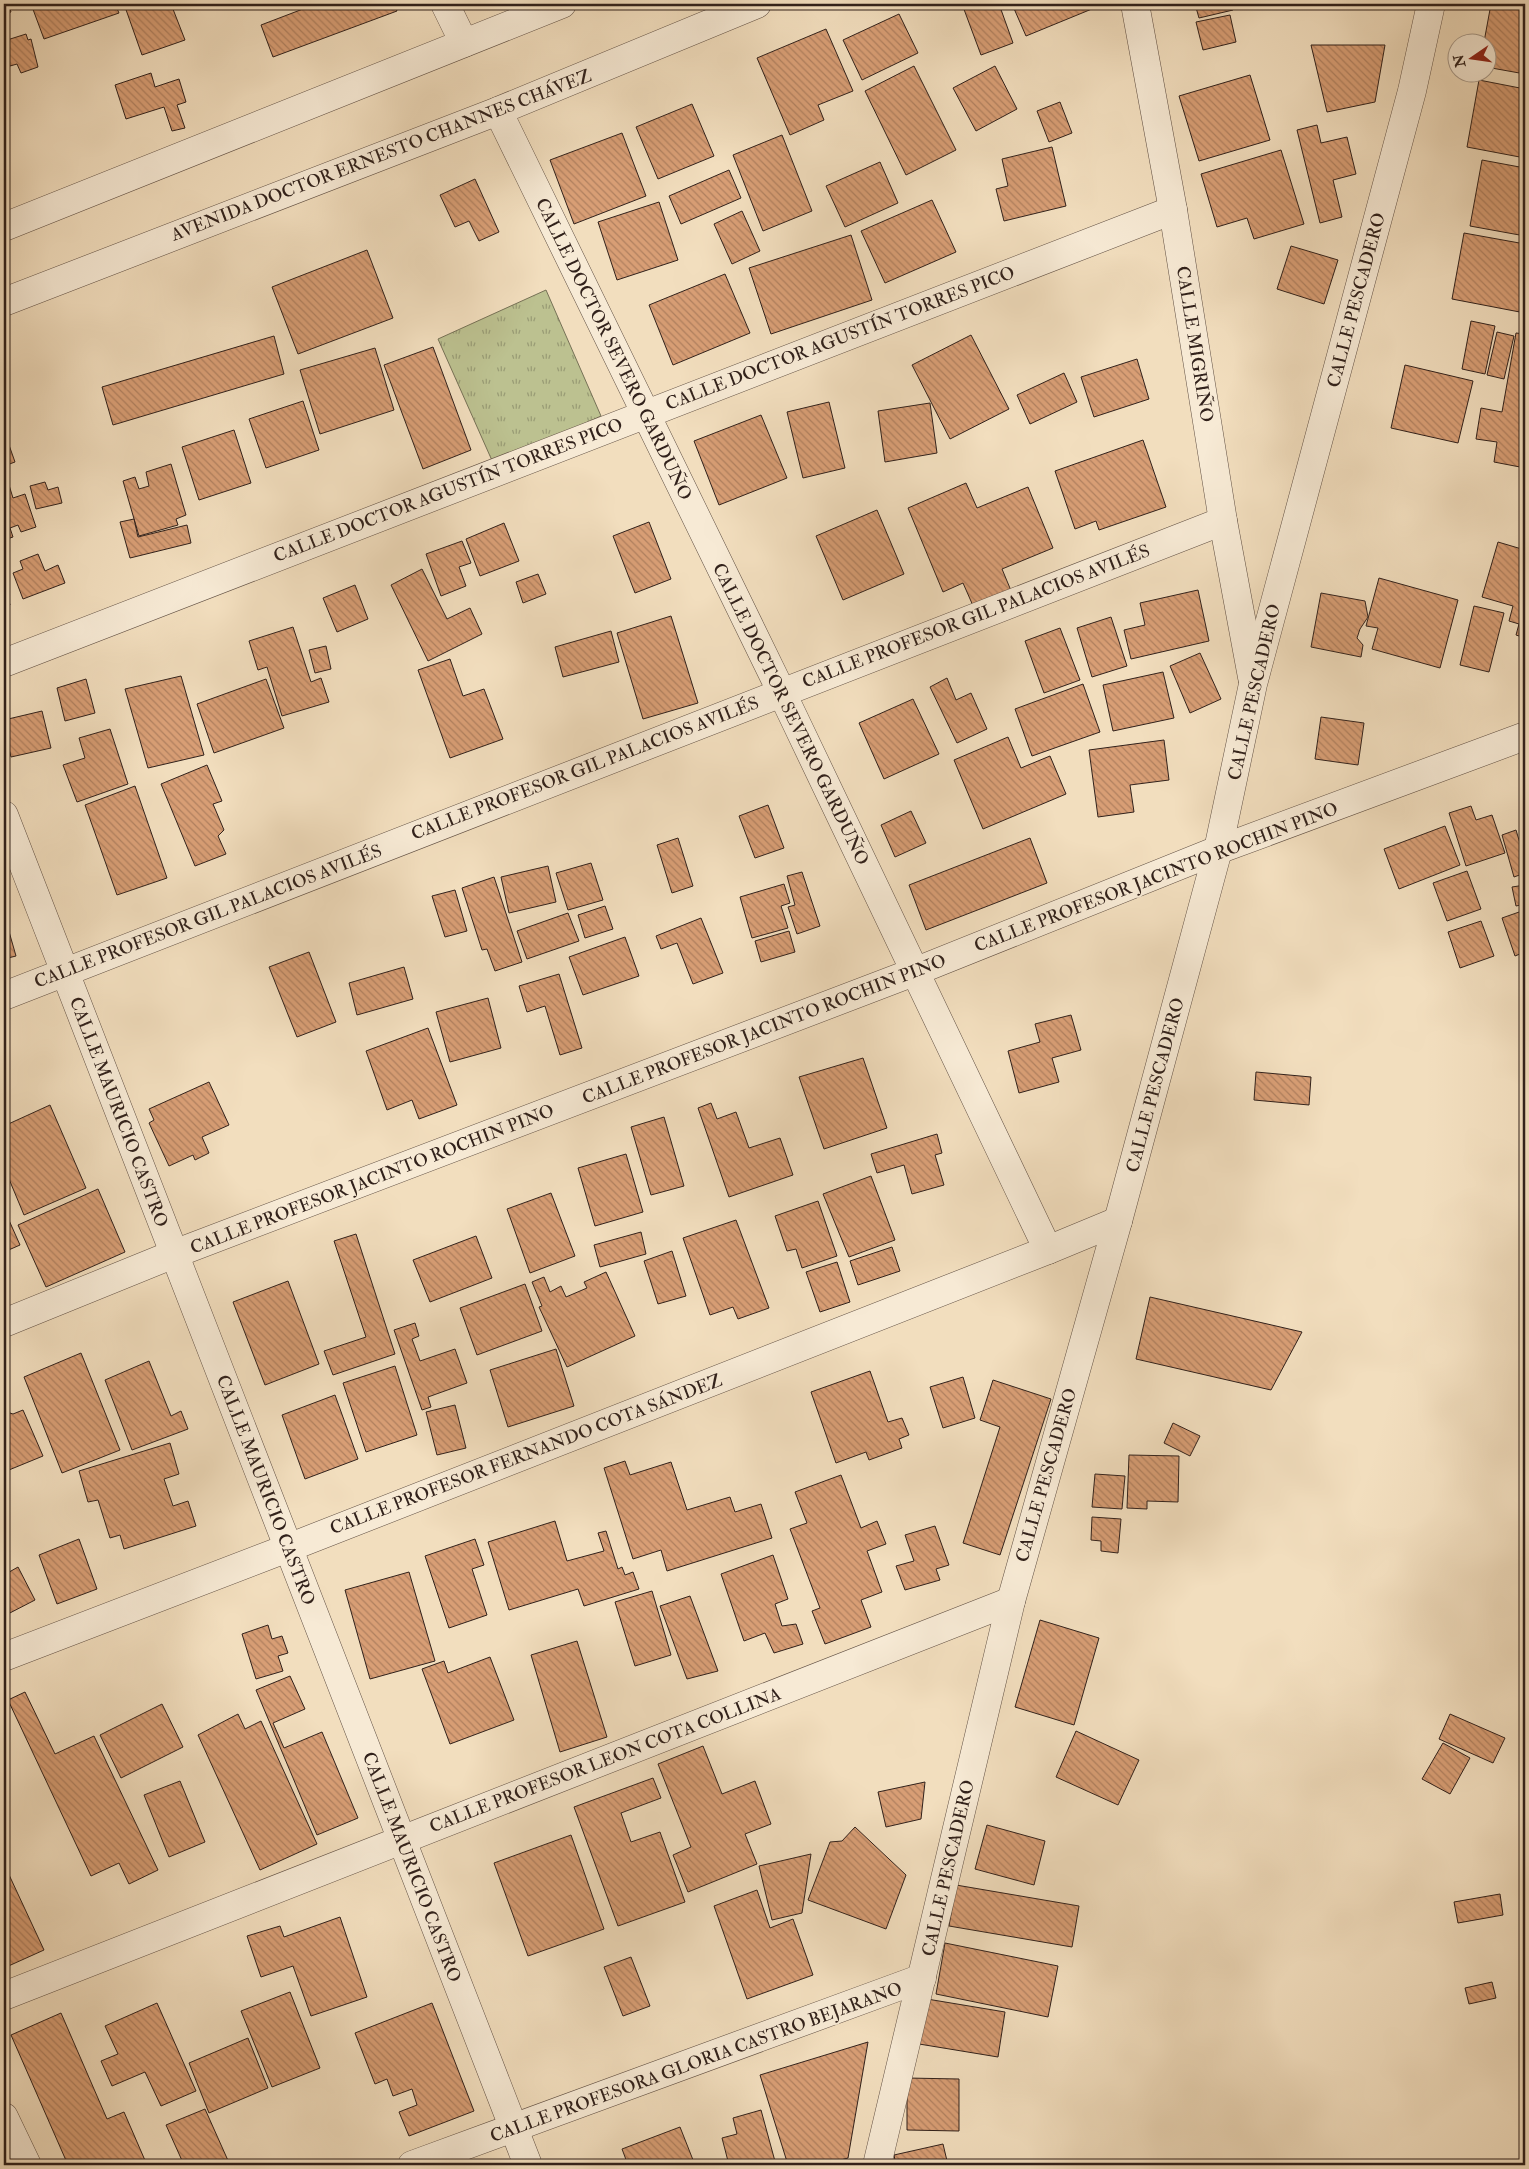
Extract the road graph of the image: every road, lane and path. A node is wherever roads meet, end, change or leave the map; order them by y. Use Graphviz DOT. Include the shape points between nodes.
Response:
graph roads {
  1 [pos="445,4"];
  2 [pos="562,4"];
  3 [pos="757,4"];
  4 [pos="1135,4"];
  5 [pos="1432,4"];
  6 [pos="464,43"];
  7 [pos="498,111"];
  8 [pos="1173,210"];
  9 [pos="4,227"];
  10 [pos="4,302"];
  11 [pos="646,413"];
  12 [pos="1223,521"];
  13 [pos="4,662"];
  14 [pos="1253,684"];
  15 [pos="782,691"];
  16 [pos="1525,736"];
  17 [pos="4,815"];
  18 [pos="1218,850"];
  19 [pos="65,972"];
  20 [pos="914,972"];
  21 [pos="4,996"];
  22 [pos="1118,1221"];
  23 [pos="1048,1250"];
  24 [pos="174,1254"];
  25 [pos="4,1323"];
  26 [pos="288,1548"];
  27 [pos="1011,1601"];
  28 [pos="4,1657"];
  29 [pos="402,1840"];
  30 [pos="922,1978"];
  31 [pos="4,1996"];
  32 [pos="4,2117"];
  33 [pos="514,2129"];
  34 [pos="27,2165"];
  35 [pos="412,2165"];
  36 [pos="528,2165"];
  37 [pos="877,2165"];
  1 -- 6 [label="street"];
  2 -- 6 [label="street"];
  3 -- 7 [label="street, AVENIDA DOCTOR ERNESTO CHANNES CHÁVEZ"];
  4 -- 8 [label="street, CALLE MIGRIÑO"];
  5 -- 14 [label="street, CALLE PESCADERO" via="1412,91"];
  6 -- 9 [label="street"];
  7 -- 10 [label="street, AVENIDA DOCTOR ERNESTO CHANNES CHÁVEZ"];
  7 -- 11 [label="street, CALLE DOCTOR SEVERO GARDUÑO"];
  8 -- 11 [label="street, CALLE DOCTOR AGUSTÍN TORRES PICO"];
  8 -- 12 [label="street, CALLE MIGRIÑO"];
  11 -- 13 [label="street, CALLE DOCTOR AGUSTÍN TORRES PICO"];
  11 -- 15 [label="street, CALLE DOCTOR SEVERO GARDUÑO"];
  12 -- 14 [label="street, CALLE MIGRIÑO"];
  12 -- 15 [label="street, CALLE PROFESOR GIL PALACIOS AVILÉS"];
  14 -- 18 [label="street, CALLE PESCADERO"];
  15 -- 19 [label="street, CALLE PROFESOR GIL PALACIOS AVILÉS"];
  15 -- 20 [label="street, CALLE DOCTOR SEVERO GARDUÑO"];
  16 -- 18 [label="street, CALLE PROFESOR JACINTO ROCHIN PINO"];
  17 -- 19 [label="street, CALLE MAURICIO CASTRO"];
  18 -- 20 [label="street, CALLE PROFESOR JACINTO ROCHIN PINO"];
  18 -- 22 [label="street, CALLE PESCADERO"];
  19 -- 21 [label="street, CALLE PROFESOR GIL PALACIOS AVILÉS"];
  19 -- 24 [label="street, CALLE MAURICIO CASTRO"];
  20 -- 23 [label="street, CALLE DOCTOR SEVERO GARDUÑO"];
  20 -- 24 [label="street, CALLE PROFESOR JACINTO ROCHIN PINO"];
  22 -- 23 [label="street"];
  22 -- 27 [label="street, CALLE PESCADERO"];
  23 -- 26 [label="street, CALLE PROFESOR FERNANDO COTA SÁNDEZ"];
  24 -- 25 [label="street, CALLE PROFESOR JACINTO ROCHIN PINO"];
  24 -- 26 [label="street, CALLE MAURICIO CASTRO"];
  26 -- 28 [label="street, CALLE PROFESOR FERNANDO COTA SÁNDEZ"];
  26 -- 29 [label="street, CALLE MAURICIO CASTRO"];
  27 -- 29 [label="street, CALLE PROFESOR LEON COTA COLLINA"];
  27 -- 30 [label="street, CALLE PESCADERO"];
  29 -- 31 [label="street, CALLE PROFESOR LEON COTA COLLINA"];
  29 -- 33 [label="street, CALLE MAURICIO CASTRO"];
  30 -- 33 [label="street, CALLE PROFESORA GLORIA CASTRO BEJARANO"];
  30 -- 37 [label="street, CALLE PESCADERO"];
  32 -- 34 [label="street"];
  33 -- 35 [label="street, CALLE PROFESORA GLORIA CASTRO BEJARANO"];
  33 -- 36 [label="street, CALLE MAURICIO CASTRO"];
}
